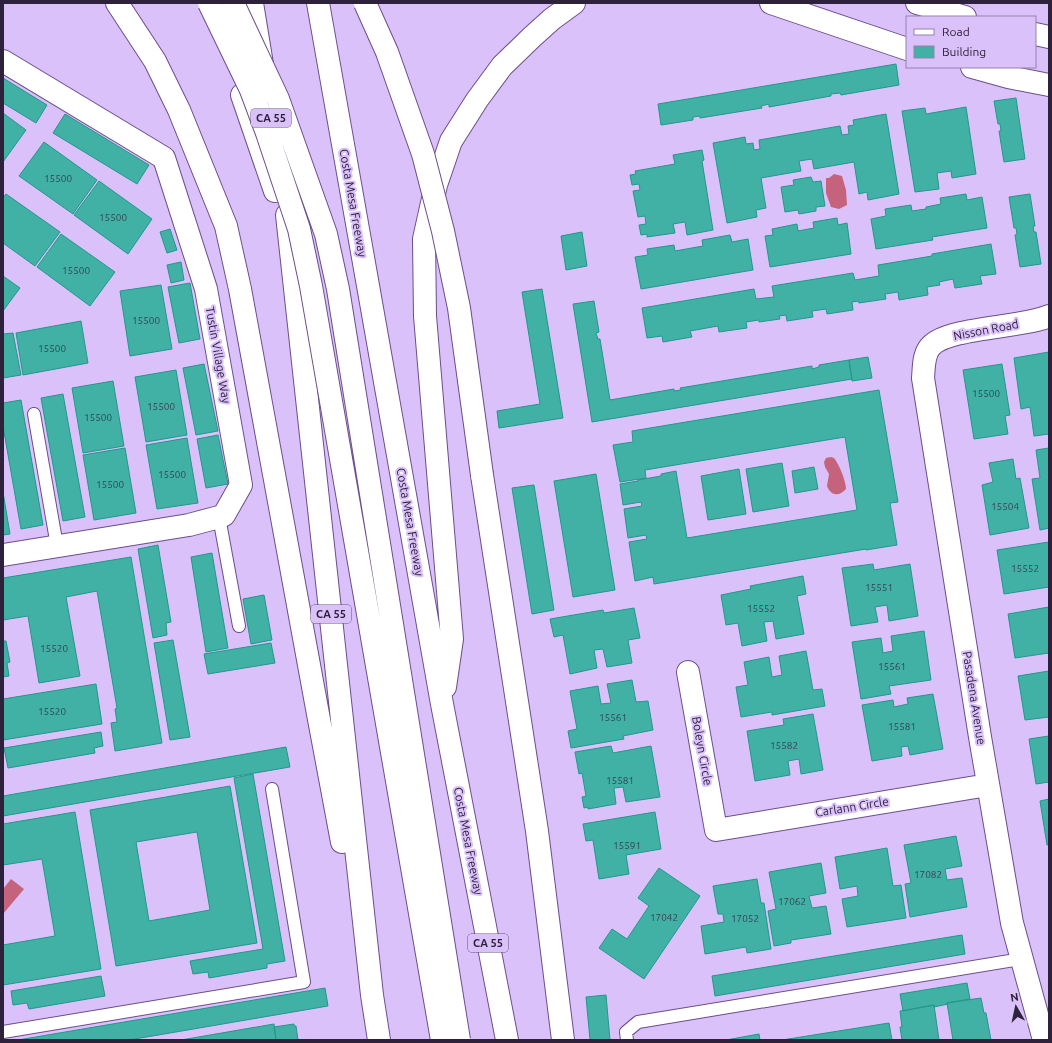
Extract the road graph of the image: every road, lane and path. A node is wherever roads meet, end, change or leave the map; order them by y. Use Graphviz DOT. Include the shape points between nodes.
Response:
graph roads {
  1 [pos="117,3"];
  2 [pos="209,3"];
  3 [pos="224,3"];
  4 [pos="232,3"];
  5 [pos="252,3"];
  6 [pos="318,3"];
  7 [pos="365,3"];
  8 [pos="574,3"];
  9 [pos="771,3"];
  10 [pos="917,3"];
  11 [pos="962,16"];
  12 [pos="1036,34"];
  13 [pos="1049,37"];
  14 [pos="906,49"];
  15 [pos="3,61"];
  16 [pos="976,68"];
  17 [pos="1049,86"];
  18 [pos="290,233"];
  19 [pos="1049,316"];
  20 [pos="927,352"];
  21 [pos="34,414"];
  22 [pos="219,517"];
  23 [pos="57,546"];
  24 [pos="3,555"];
  25 [pos="239,626"];
  26 [pos="688,672"];
  27 [pos="442,704"];
  28 [pos="988,785"];
  29 [pos="272,789"];
  30 [pos="716,830"];
  31 [pos="1021,959"];
  32 [pos="372,995"];
  33 [pos="3,1032"];
  34 [pos="379,1040"];
  35 [pos="442,1040"];
  36 [pos="459,1040"];
  37 [pos="507,1040"];
  38 [pos="563,1040"];
  39 [pos="627,1040"];
  40 [pos="1044,1040"];
  1 -- 32 [label="main road" via="158,68 179,110 226,226 240,289"];
  2 -- 35 [label="main road, bridge" via="251,90 300,236 311,286"];
  3 -- 18 [label="main road" via="243,99"];
  4 -- 36 [label="main road, bridge" via="278,100 326,234 336,281"];
  5 -- 18 [label="main road, CA 55"];
  6 -- 27 [label="main road, Costa Mesa Freeway / CA 55"];
  7 -- 38 [label="main road, bridge" via="387,52 423,154 443,231 458,308 537,831"];
  8 -- 27 [label="main road" via="552,19 502,66 477,100 451,141 436,185 424,239 425,316 452,639"];
  9 -- 14 [label="main road"];
  10 -- 11 [label="main road"];
  12 -- 13 [label="main road"];
  15 -- 22 [label="main road, Tustin Village Way" via="164,158 206,289 241,485 224,515"];
  16 -- 17 [label="main road"];
  18 -- 32 [label="main road, CA 55"];
  19 -- 20 [label="main road, Nisson Road" via="955,335 939,340"];
  20 -- 28 [label="main road, Pasadena Avenue" via="923,378"];
  21 -- 23 [label="lane"];
  22 -- 23 [label="main road" via="189,525"];
  22 -- 25 [label="lane"];
  23 -- 24 [label="main road"];
  26 -- 30 [label="main road, Boleyn Circle"];
  27 -- 37 [label="main road, Costa Mesa Freeway / CA 55"];
  28 -- 30 [label="main road, Carlann Circle"];
  28 -- 31 [label="main road, Pasadena Avenue" via="1012,923"];
  29 -- 33 [label="lane" via="304,982"];
  31 -- 39 [label="lane" via="638,1022 626,1032"];
  31 -- 40 [label="main road, Pasadena Avenue"];
  32 -- 34 [label="main road, CA 55"];
}
